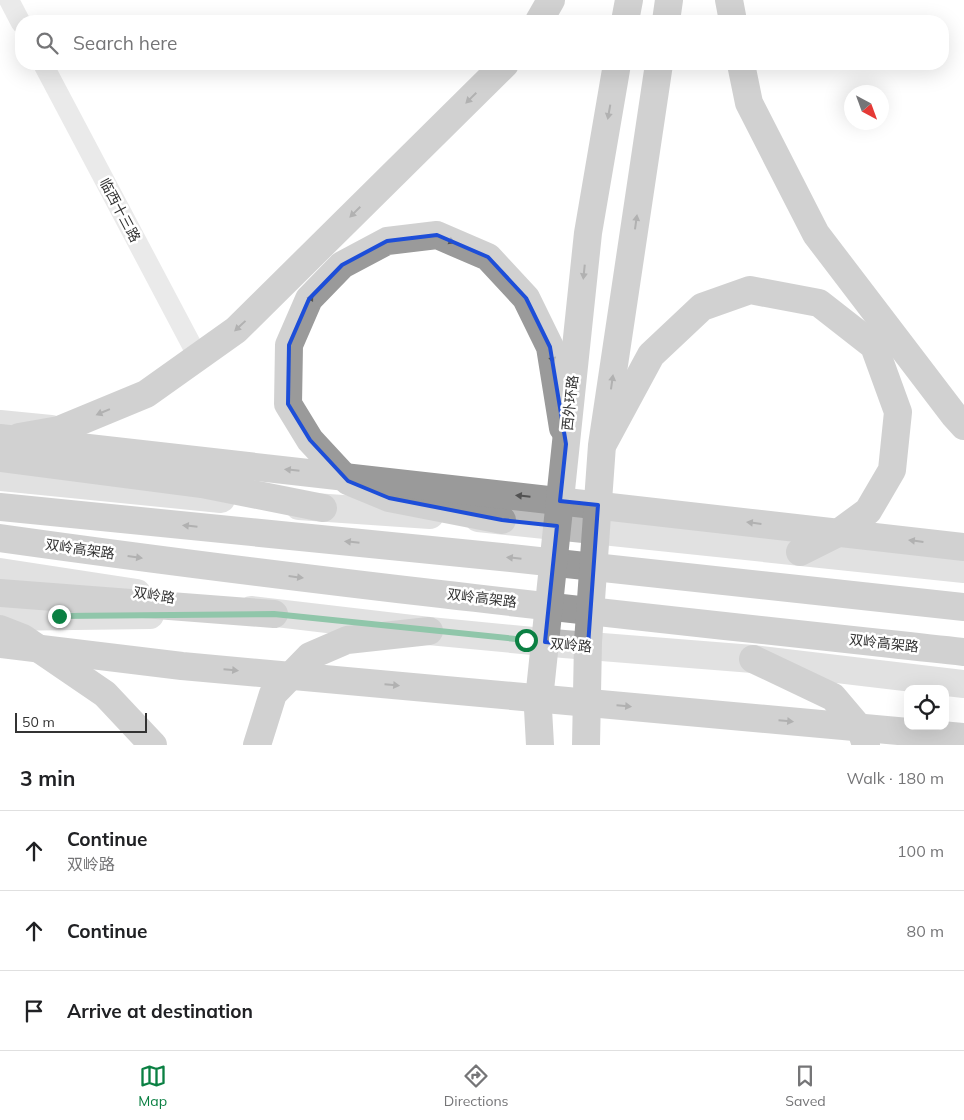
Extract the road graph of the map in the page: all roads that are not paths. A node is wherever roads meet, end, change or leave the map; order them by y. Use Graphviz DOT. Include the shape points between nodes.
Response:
graph roads {
  1 [pos="9,0"];
  2 [pos="551,0"];
  3 [pos="629,0"];
  4 [pos="669,0"];
  5 [pos="728,0"];
  6 [pos="17,15"];
  7 [pos="542,15"];
  8 [pos="626,15"];
  9 [pos="667,15"];
  10 [pos="732,15"];
  11 [pos="46,70"];
  12 [pos="499,70"];
  13 [pos="617,70"];
  14 [pos="658,70"];
  15 [pos="742,70"];
  16 [pos="198,357"];
  17 [pos="961,418"];
  18 [pos="0,424"];
  19 [pos="60,430"];
  20 [pos="0,439"];
  21 [pos="566,444"];
  22 [pos="602,445"];
  23 [pos="0,458"];
  24 [pos="0,477"];
  25 [pos="0,507"];
  26 [pos="323,508"];
  27 [pos="502,520"];
  28 [pos="0,538"];
  29 [pos="964,547"];
  30 [pos="800,552"];
  31 [pos="964,569"];
  32 [pos="0,572"];
  33 [pos="0,593"];
  34 [pos="964,607"];
  35 [pos="274,614"];
  36 [pos="0,617"];
  37 [pos="0,629"];
  38 [pos="429,631"];
  39 [pos="588,642"];
  40 [pos="0,644"];
  41 [pos="964,652"];
  42 [pos="753,659"];
  43 [pos="964,684"];
  44 [pos="538,710"];
  45 [pos="964,737"];
  46 [pos="153,745"];
  47 [pos="257,745"];
  48 [pos="529,745"];
  49 [pos="540,745"];
  50 [pos="586,745"];
  51 [pos="599,745"];
  52 [pos="866,745"];
  1 -- 6 [label="street"];
  2 -- 7 [label="highway"];
  3 -- 8 [label="highway"];
  4 -- 9 [label="highway"];
  5 -- 10 [label="highway"];
  11 -- 16 [label="street, 临西十三路"];
  12 -- 16 [label="highway, one-way" via="236,330"];
  13 -- 21 [label="highway, 西外环路, one-way, bridge" via="588,233"];
  22 -- 14 [label="highway, one-way, bridge"];
  15 -- 17 [label="highway" via="749,103 816,234"];
  16 -- 19 [label="highway, one-way" via="146,394"];
  18 -- 19 [label="main road"];
  19 -- 20 [label="highway"];
  29 -- 20 [label="highway, one-way, bridge"];
  27 -- 21 [label="highway, one-way, bridge" via="389,498 348,481 310,440 288,404 289,345 309,298 342,265 387,241 437,235 488,257 526,298 550,347"];
  21 -- 44 [label="highway, 西外环路, bridge"];
  22 -- 30 [label="highway" via="651,355 702,307 750,290 819,303 874,346 898,412 892,470 868,511 838,533"];
  22 -- 39 [label="highway, bridge"];
  23 -- 26 [label="highway" via="202,484"];
  24 -- 26 [label="main road"];
  34 -- 25 [label="highway, one-way"];
  26 -- 27 [label="main road"];
  27 -- 30 [label="main road"];
  28 -- 41 [label="highway, 双岭高架路, one-way" via="181,563"];
  30 -- 31 [label="main road"];
  32 -- 35 [label="main road, 双岭路"];
  33 -- 35 [label="highway"];
  35 -- 36 [label="main road"];
  35 -- 38 [label="main road, 双岭路"];
  37 -- 46 [label="highway" via="23,638 105,694"];
  38 -- 42 [label="main road, 双岭路"];
  38 -- 47 [label="highway" via="346,640 310,656 273,694"];
  39 -- 50 [label="highway, bridge"];
  39 -- 51 [label="highway, bridge"];
  40 -- 45 [label="highway, one-way, bridge" via="182,666"];
  42 -- 43 [label="main road, 双岭路"];
  42 -- 52 [label="highway" via="832,697 861,730"];
  44 -- 48 [label="highway"];
  44 -- 49 [label="highway, 西外环路, bridge"];
}
